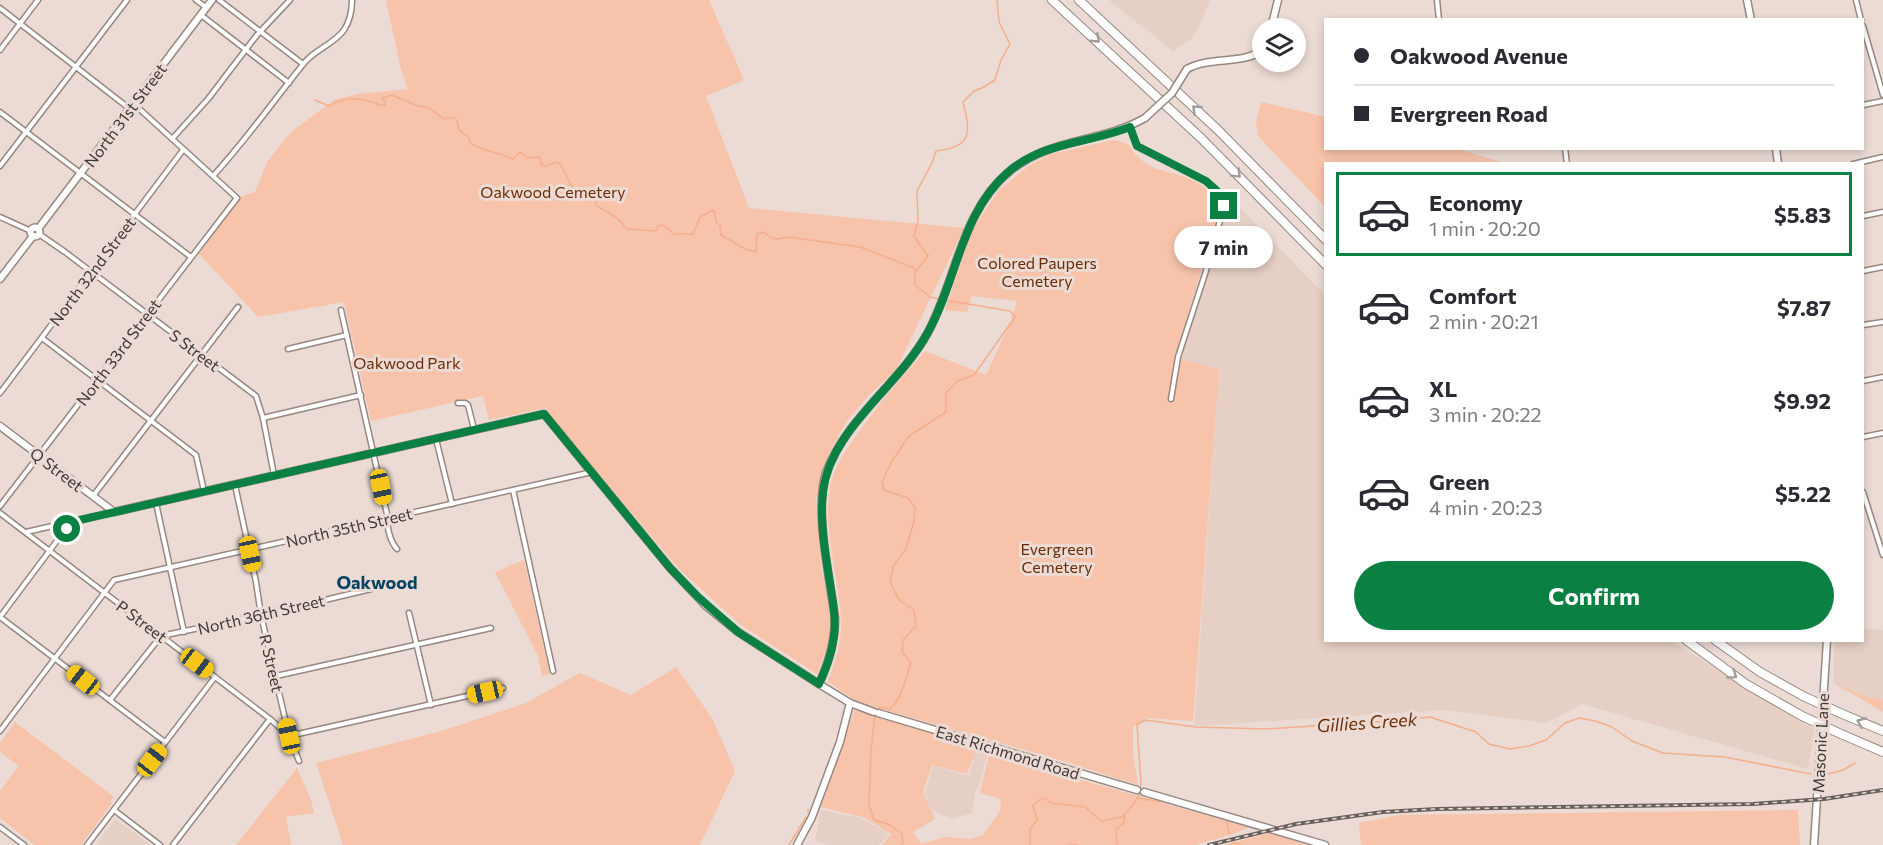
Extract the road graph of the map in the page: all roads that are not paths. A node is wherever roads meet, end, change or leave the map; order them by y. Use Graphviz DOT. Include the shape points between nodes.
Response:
graph roads {
  1 [pos="38,0"];
  2 [pos="127,0"];
  3 [pos="196,0"];
  4 [pos="212,0"];
  5 [pos="219,0"];
  6 [pos="290,0"];
  7 [pos="352,0"];
  8 [pos="1052,0"];
  9 [pos="1079,0"];
  10 [pos="1278,0"];
  11 [pos="1437,0"];
  12 [pos="1747,0"];
  13 [pos="1856,0"];
  14 [pos="0,8"];
  15 [pos="207,8"];
  16 [pos="201,15"];
  17 [pos="1274,18"];
  18 [pos="1438,18"];
  19 [pos="1751,18"];
  20 [pos="1860,18"];
  21 [pos="20,24"];
  22 [pos="1864,29"];
  23 [pos="260,31"];
  24 [pos="1870,48"];
  25 [pos="245,49"];
  26 [pos="0,50"];
  27 [pos="1864,50"];
  28 [pos="1252,56"];
  29 [pos="303,64"];
  30 [pos="75,68"];
  31 [pos="289,83"];
  32 [pos="1883,95"];
  33 [pos="1883,101"];
  34 [pos="1864,105"];
  35 [pos="132,107"];
  36 [pos="0,112"];
  37 [pos="1130,127"];
  38 [pos="26,132"];
  39 [pos="172,139"];
  40 [pos="183,150"];
  41 [pos="1883,157"];
  42 [pos="1862,162"];
  43 [pos="0,166"];
  44 [pos="81,173"];
  45 [pos="213,176"];
  46 [pos="1883,212"];
  47 [pos="134,214"];
  48 [pos="0,216"];
  49 [pos="1864,216"];
  50 [pos="35,232"];
  51 [pos="1324,238"];
  52 [pos="191,257"];
  53 [pos="1324,263"];
  54 [pos="1883,267"];
  55 [pos="1864,271"];
  56 [pos="91,272"];
  57 [pos="0,279"];
  58 [pos="238,307"];
  59 [pos="341,310"];
  60 [pos="147,314"];
  61 [pos="1883,322"];
  62 [pos="1864,326"];
  63 [pos="347,334"];
  64 [pos="42,338"];
  65 [pos="288,349"];
  66 [pos="201,355"];
  67 [pos="1883,377"];
  68 [pos="97,380"];
  69 [pos="1864,381"];
  70 [pos="0,393"];
  71 [pos="361,395"];
  72 [pos="1171,399"];
  73 [pos="458,403"];
  74 [pos="263,418"];
  75 [pos="151,420"];
  76 [pos="0,426"];
  77 [pos="474,430"];
  78 [pos="1883,433"];
  79 [pos="1864,437"];
  80 [pos="436,439"];
  81 [pos="374,453"];
  82 [pos="39,455"];
  83 [pos="592,472"];
  84 [pos="275,476"];
  85 [pos="235,485"];
  86 [pos="513,490"];
  87 [pos="204,491"];
  88 [pos="1864,495"];
  89 [pos="93,496"];
  90 [pos="156,503"];
  91 [pos="452,504"];
  92 [pos="0,506"];
  93 [pos="114,512"];
  94 [pos="0,513"];
  95 [pos="387,519"];
  96 [pos="71,522"];
  97 [pos="26,533"];
  98 [pos="397,549"];
  99 [pos="249,550"];
  100 [pos="51,552"];
  101 [pos="1883,555"];
  102 [pos="170,568"];
  103 [pos="371,589"];
  104 [pos="105,593"];
  105 [pos="409,613"];
  106 [pos="261,615"];
  107 [pos="0,617"];
  108 [pos="491,628"];
  109 [pos="184,632"];
  110 [pos="161,636"];
  111 [pos="1689,642"];
  112 [pos="1718,642"];
  113 [pos="1827,642"];
  114 [pos="417,645"];
  115 [pos="54,658"];
  116 [pos="553,671"];
  117 [pos="276,676"];
  118 [pos="215,677"];
  119 [pos="819,684"];
  120 [pos="503,688"];
  121 [pos="110,700"];
  122 [pos="850,703"];
  123 [pos="430,705"];
  124 [pos="270,718"];
  125 [pos="0,722"];
  126 [pos="5,725"];
  127 [pos="0,731"];
  128 [pos="1883,731"];
  129 [pos="289,736"];
  130 [pos="165,742"];
  131 [pos="1883,752"];
  132 [pos="299,761"];
  133 [pos="114,810"];
  134 [pos="0,827"];
  135 [pos="24,845"];
  136 [pos="87,845"];
  137 [pos="160,845"];
  138 [pos="173,845"];
  139 [pos="796,845"];
  140 [pos="1325,845"];
  141 [pos="1814,845"];
  1 -- 21 [label="street"];
  2 -- 30 [label="street"];
  3 -- 15 [label="street"];
  4 -- 15 [label="street, North 31st Street"];
  5 -- 23 [label="street"];
  6 -- 23 [label="street"];
  7 -- 29 [label="street" via="351,16 344,30"];
  8 -- 53 [label="highway, one-way" via="1186,124"];
  51 -- 9 [label="highway, one-way" via="1218,130"];
  10 -- 17 [label="street"];
  11 -- 18 [label="street"];
  12 -- 19 [label="street"];
  13 -- 20 [label="street"];
  14 -- 21 [label="street"];
  15 -- 16 [label="street, North 31st Street"];
  16 -- 25 [label="street"];
  16 -- 35 [label="street, North 31st Street"];
  21 -- 26 [label="street"];
  21 -- 30 [label="street"];
  22 -- 24 [label="street"];
  23 -- 25 [label="street"];
  23 -- 29 [label="street"];
  24 -- 27 [label="street"];
  24 -- 32 [label="street"];
  25 -- 31 [label="street"];
  25 -- 39 [label="street"];
  28 -- 37 [label="street, bridge" via="1187,69 1172,93"];
  29 -- 31 [label="street"];
  30 -- 35 [label="street"];
  30 -- 38 [label="street"];
  31 -- 45 [label="street"];
  33 -- 34 [label="street"];
  35 -- 39 [label="street"];
  35 -- 44 [label="street, North 31st Street"];
  36 -- 38 [label="street"];
  37 -- 72 [label="street" via="1137,146 1206,181 1226,199 1178,357"];
  37 -- 119 [label="street" via="1055,146 1028,159 996,184 968,227 943,302 925,338 837,450 826,475 822,508 835,627 832,652"];
  38 -- 43 [label="street"];
  38 -- 44 [label="street"];
  39 -- 40 [label="street"];
  40 -- 45 [label="street"];
  40 -- 47 [label="street, North 32nd Street"];
  41 -- 42 [label="street"];
  44 -- 47 [label="street"];
  44 -- 50 [label="street, North 31st Street"];
  45 -- 52 [label="street, North 33rd Street" via="237,198"];
  46 -- 49 [label="street"];
  47 -- 52 [label="street"];
  47 -- 56 [label="street, North 32nd Street"];
  48 -- 50 [label="street, S Street"];
  50 -- 56 [label="street, S Street"];
  50 -- 57 [label="street, North 31st Street"];
  52 -- 60 [label="street, North 33rd Street"];
  54 -- 55 [label="street"];
  56 -- 60 [label="street, S Street"];
  56 -- 64 [label="street, North 32nd Street"];
  58 -- 66 [label="street"];
  59 -- 63 [label="street"];
  60 -- 66 [label="street, S Street"];
  60 -- 68 [label="street, North 33rd Street"];
  61 -- 62 [label="street"];
  63 -- 65 [label="street"];
  63 -- 71 [label="street"];
  64 -- 68 [label="street"];
  64 -- 70 [label="street, North 32nd Street"];
  66 -- 74 [label="street, S Street" via="256,396"];
  66 -- 75 [label="street"];
  67 -- 69 [label="street"];
  68 -- 75 [label="street"];
  68 -- 82 [label="street, North 33rd Street"];
  71 -- 74 [label="street"];
  71 -- 81 [label="street"];
  73 -- 77 [label="street" via="468,405"];
  74 -- 84 [label="street, S Street"];
  75 -- 87 [label="street" via="196,454"];
  75 -- 89 [label="street"];
  76 -- 82 [label="street, Q Street"];
  77 -- 80 [label="street"];
  77 -- 83 [label="street, East Richmond Road" via="544,414"];
  78 -- 79 [label="street"];
  80 -- 81 [label="street"];
  80 -- 91 [label="street"];
  81 -- 84 [label="street"];
  81 -- 95 [label="street"];
  82 -- 89 [label="street, Q Street"];
  82 -- 92 [label="street, North 33rd Street"];
  83 -- 86 [label="street, North 35th Street"];
  83 -- 119 [label="street, East Richmond Road" via="706,606 738,632"];
  84 -- 85 [label="street"];
  85 -- 87 [label="street"];
  85 -- 99 [label="street, R Street"];
  86 -- 91 [label="street, North 35th Street"];
  86 -- 116 [label="street"];
  87 -- 90 [label="street"];
  88 -- 101 [label="street"];
  89 -- 93 [label="street, Q Street"];
  90 -- 93 [label="street"];
  90 -- 102 [label="street"];
  91 -- 95 [label="street, North 35th Street"];
  93 -- 96 [label="street"];
  94 -- 97 [label="street, P Street"];
  95 -- 98 [label="street"];
  95 -- 99 [label="street, North 35th Street"];
  96 -- 97 [label="street"];
  96 -- 100 [label="street"];
  97 -- 100 [label="street, P Street"];
  99 -- 102 [label="street, North 35th Street"];
  99 -- 106 [label="street, R Street"];
  100 -- 104 [label="street, P Street"];
  100 -- 107 [label="street"];
  102 -- 104 [label="street, North 35th Street" via="114,580"];
  102 -- 109 [label="street"];
  103 -- 106 [label="street, North 36th Street"];
  104 -- 110 [label="street, P Street"];
  104 -- 115 [label="street, North 35th Street"];
  105 -- 114 [label="street"];
  106 -- 109 [label="street, North 36th Street"];
  106 -- 117 [label="street, R Street"];
  107 -- 115 [label="street"];
  108 -- 114 [label="street"];
  109 -- 110 [label="street, North 36th Street"];
  110 -- 118 [label="street, P Street"];
  110 -- 121 [label="street"];
  111 -- 131 [label="highway, one-way, bridge" via="1746,684 1802,716"];
  128 -- 112 [label="highway, one-way, bridge" via="1803,696"];
  113 -- 141 [label="street, Masonic Lane"];
  114 -- 117 [label="street"];
  114 -- 123 [label="street"];
  115 -- 121 [label="street"];
  115 -- 126 [label="street, North 35th Street"];
  117 -- 129 [label="street, R Street"];
  118 -- 124 [label="street, P Street"];
  118 -- 130 [label="street"];
  119 -- 122 [label="street, East Richmond Road"];
  120 -- 123 [label="street"];
  121 -- 130 [label="street"];
  122 -- 139 [label="street" via="812,817"];
  122 -- 140 [label="street, East Richmond Road"];
  123 -- 129 [label="street"];
  124 -- 129 [label="street, P Street"];
  124 -- 138 [label="street"];
  125 -- 126 [label="street"];
  126 -- 127 [label="street, North 35th Street"];
  129 -- 132 [label="street, P Street"];
  130 -- 133 [label="street"];
  133 -- 136 [label="street"];
  133 -- 137 [label="street"];
  134 -- 135 [label="street"];
}
